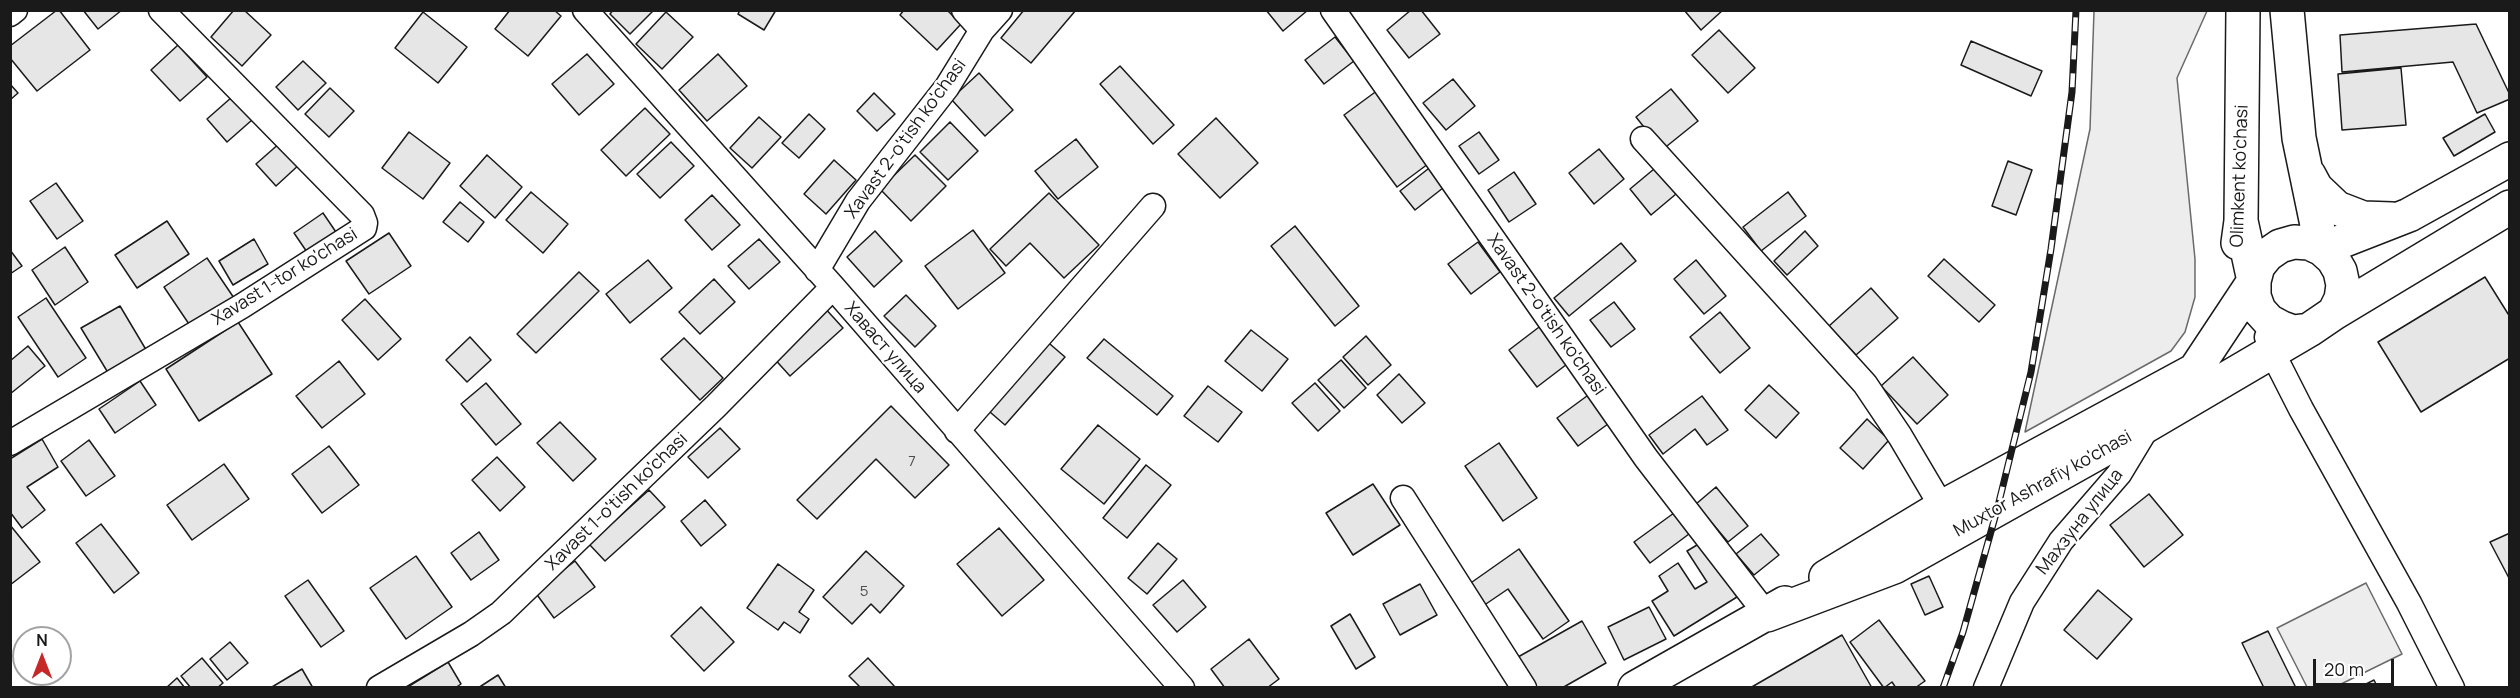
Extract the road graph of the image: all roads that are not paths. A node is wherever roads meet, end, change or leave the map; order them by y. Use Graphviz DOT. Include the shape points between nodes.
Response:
graph roads {
  1 [pos="15,10"];
  2 [pos="161,10"];
  3 [pos="585,10"];
  4 [pos="964,10"];
  5 [pos="1000,10"];
  6 [pos="1333,10"];
  7 [pos="2243,10"];
  8 [pos="2288,10"];
  9 [pos="10,14"];
  10 [pos="982,30"];
  11 [pos="1643,139"];
  12 [pos="2510,159"];
  13 [pos="2308,174"];
  14 [pos="1153,206"];
  15 [pos="2510,207"];
  16 [pos="2409,215"];
  17 [pos="2241,221"];
  18 [pos="2322,249"];
  19 [pos="825,279"];
  20 [pos="2257,295"];
  21 [pos="2322,322"];
  22 [pos="2272,352"];
  23 [pos="2195,369"];
  24 [pos="2149,424"];
  25 [pos="957,431"];
  26 [pos="10,444"];
  27 [pos="1403,498"];
  28 [pos="1942,507"];
  29 [pos="1767,615"];
  30 [pos="379,687"];
  31 [pos="1182,687"];
  32 [pos="1524,687"];
  33 [pos="1635,687"];
  34 [pos="1986,687"];
  35 [pos="2452,687"];
  1 -- 9 [label="street"];
  2 -- 26 [label="street, Xavast 1-tor ko'chasi" via="362,215 364,228 242,306"];
  3 -- 19 [label="street, Хаваст улица"];
  4 -- 10 [label="street"];
  5 -- 10 [label="street, Xavast 2-o'tish ko'chasi"];
  6 -- 29 [label="street, Xavast 2-o'tish ko'chasi" via="1639,448"];
  7 -- 17 [label="main road, Olimkent ko'chasi"];
  8 -- 13 [label="main road" via="2299,138"];
  10 -- 19 [label="street, Xavast 2-o'tish ko'chasi" via="947,87 858,201"];
  11 -- 28 [label="street" via="1865,384"];
  12 -- 16 [label="main road"];
  13 -- 16 [label="main road" via="2326,199 2349,213 2377,219"];
  13 -- 18 [label="main road"];
  14 -- 25 [label="street"];
  15 -- 21 [label="main road, Muxtor Ashrafiy ko'chasi"];
  16 -- 18 [label="main road"];
  17 -- 20 [label="main road"];
  17 -- 23 [label="main road, Olimkent ko'chasi" via="2229,289"];
  18 -- 20 [label="main road" via="2309,243 2280,246 2263,260"];
  18 -- 21 [label="main road" via="2340,271 2343,285 2341,299"];
  19 -- 25 [label="street, Хаваст улица"];
  19 -- 30 [label="street, Xavast 1-o'tish ko'chasi" via="716,406 501,613"];
  20 -- 21 [label="main road" via="2269,321 2282,328 2294,332"];
  20 -- 22 [label="street"];
  20 -- 23 [label="main road, Muxtor Ashrafiy ko'chasi"];
  21 -- 22 [label="main road, Muxtor Ashrafiy ko'chasi"];
  22 -- 24 [label="main road, Muxtor Ashrafiy ko'chasi"];
  22 -- 35 [label="street"];
  23 -- 28 [label="main road, Muxtor Ashrafiy ko'chasi"];
  24 -- 29 [label="main road, Muxtor Ashrafiy ko'chasi" via="1894,567"];
  24 -- 34 [label="street, Махзуна улица" via="2119,474 2061,541 2022,602"];
  25 -- 31 [label="street, Хаваст улица"];
  27 -- 32 [label="street"];
  28 -- 29 [label="main road, Muxtor Ashrafiy ko'chasi"];
  29 -- 33 [label="main road, Muxtor Ashrafiy ko'chasi"];
}
